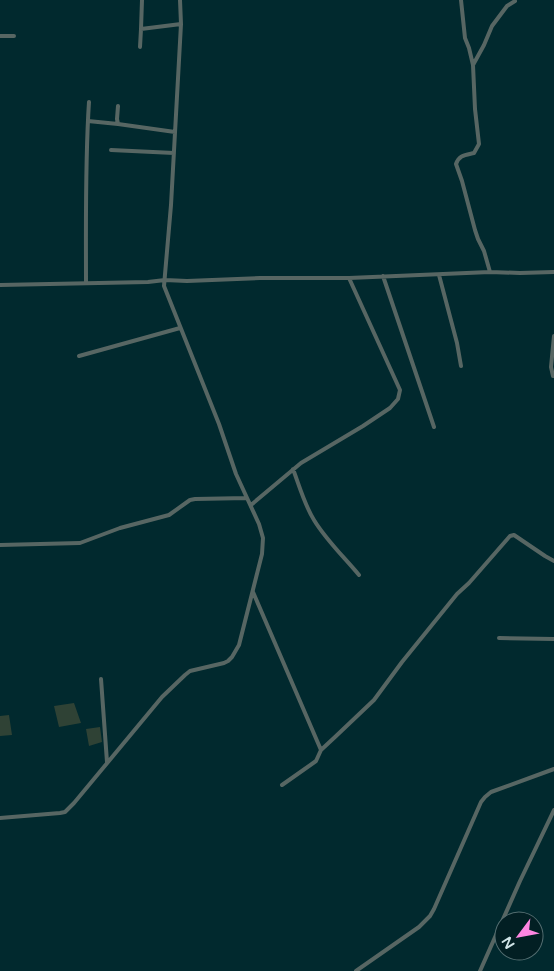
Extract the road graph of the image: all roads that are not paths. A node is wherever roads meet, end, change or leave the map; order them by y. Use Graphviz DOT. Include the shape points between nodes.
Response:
graph roads {
  1 [pos="142,0"];
  2 [pos="180,0"];
  3 [pos="461,0"];
  4 [pos="515,1"];
  5 [pos="181,24"];
  6 [pos="141,29"];
  7 [pos="0,36"];
  8 [pos="14,36"];
  9 [pos="140,47"];
  10 [pos="473,65"];
  11 [pos="89,102"];
  12 [pos="118,106"];
  13 [pos="88,121"];
  14 [pos="118,124"];
  15 [pos="175,132"];
  16 [pos="110,150"];
  17 [pos="174,153"];
  18 [pos="490,272"];
  19 [pos="554,272"];
  20 [pos="439,274"];
  21 [pos="383,276"];
  22 [pos="349,278"];
  23 [pos="165,280"];
  24 [pos="86,283"];
  25 [pos="0,285"];
  26 [pos="180,328"];
  27 [pos="554,336"];
  28 [pos="79,356"];
  29 [pos="461,366"];
  30 [pos="554,376"];
  31 [pos="434,427"];
  32 [pos="293,469"];
  33 [pos="248,498"];
  34 [pos="251,505"];
  35 [pos="0,545"];
  36 [pos="554,561"];
  37 [pos="359,575"];
  38 [pos="253,592"];
  39 [pos="499,638"];
  40 [pos="554,639"];
  41 [pos="101,679"];
  42 [pos="321,750"];
  43 [pos="107,762"];
  44 [pos="554,769"];
  45 [pos="282,785"];
  46 [pos="554,810"];
  47 [pos="0,818"];
  48 [pos="356,971"];
  49 [pos="480,971"];
  1 -- 6 [label="street"];
  2 -- 5 [label="street"];
  3 -- 10 [label="street" via="465,38"];
  4 -- 10 [label="street" via="507,6 492,26"];
  5 -- 6 [label="street"];
  5 -- 15 [label="street"];
  6 -- 9 [label="street"];
  7 -- 8 [label="street"];
  10 -- 18 [label="street" via="479,144 474,153 462,156 456,164 474,230"];
  11 -- 13 [label="street"];
  12 -- 14 [label="street"];
  13 -- 14 [label="street"];
  13 -- 24 [label="street"];
  14 -- 15 [label="street"];
  15 -- 17 [label="street"];
  16 -- 17 [label="street"];
  17 -- 23 [label="street"];
  18 -- 19 [label="street"];
  18 -- 20 [label="street"];
  20 -- 21 [label="street"];
  20 -- 29 [label="street"];
  21 -- 22 [label="street"];
  21 -- 31 [label="street"];
  22 -- 23 [label="street"];
  22 -- 32 [label="street" via="400,394 390,408"];
  23 -- 24 [label="street"];
  23 -- 26 [label="street" via="166,292"];
  24 -- 25 [label="street"];
  26 -- 28 [label="street"];
  26 -- 33 [label="street"];
  27 -- 30 [label="street" via="551,366"];
  32 -- 34 [label="street"];
  32 -- 37 [label="street" via="314,521"];
  33 -- 34 [label="street"];
  33 -- 35 [label="street" via="190,500 169,515 80,543"];
  34 -- 38 [label="street" via="263,538"];
  36 -- 42 [label="street" via="514,535 510,536 457,594 374,700"];
  38 -- 42 [label="street"];
  38 -- 43 [label="street" via="239,645 230,659 184,675"];
  39 -- 40 [label="street"];
  41 -- 43 [label="street"];
  42 -- 45 [label="street" via="316,761"];
  43 -- 47 [label="street" via="65,812"];
  44 -- 48 [label="street" via="485,797 430,916"];
  46 -- 49 [label="street"];
}
